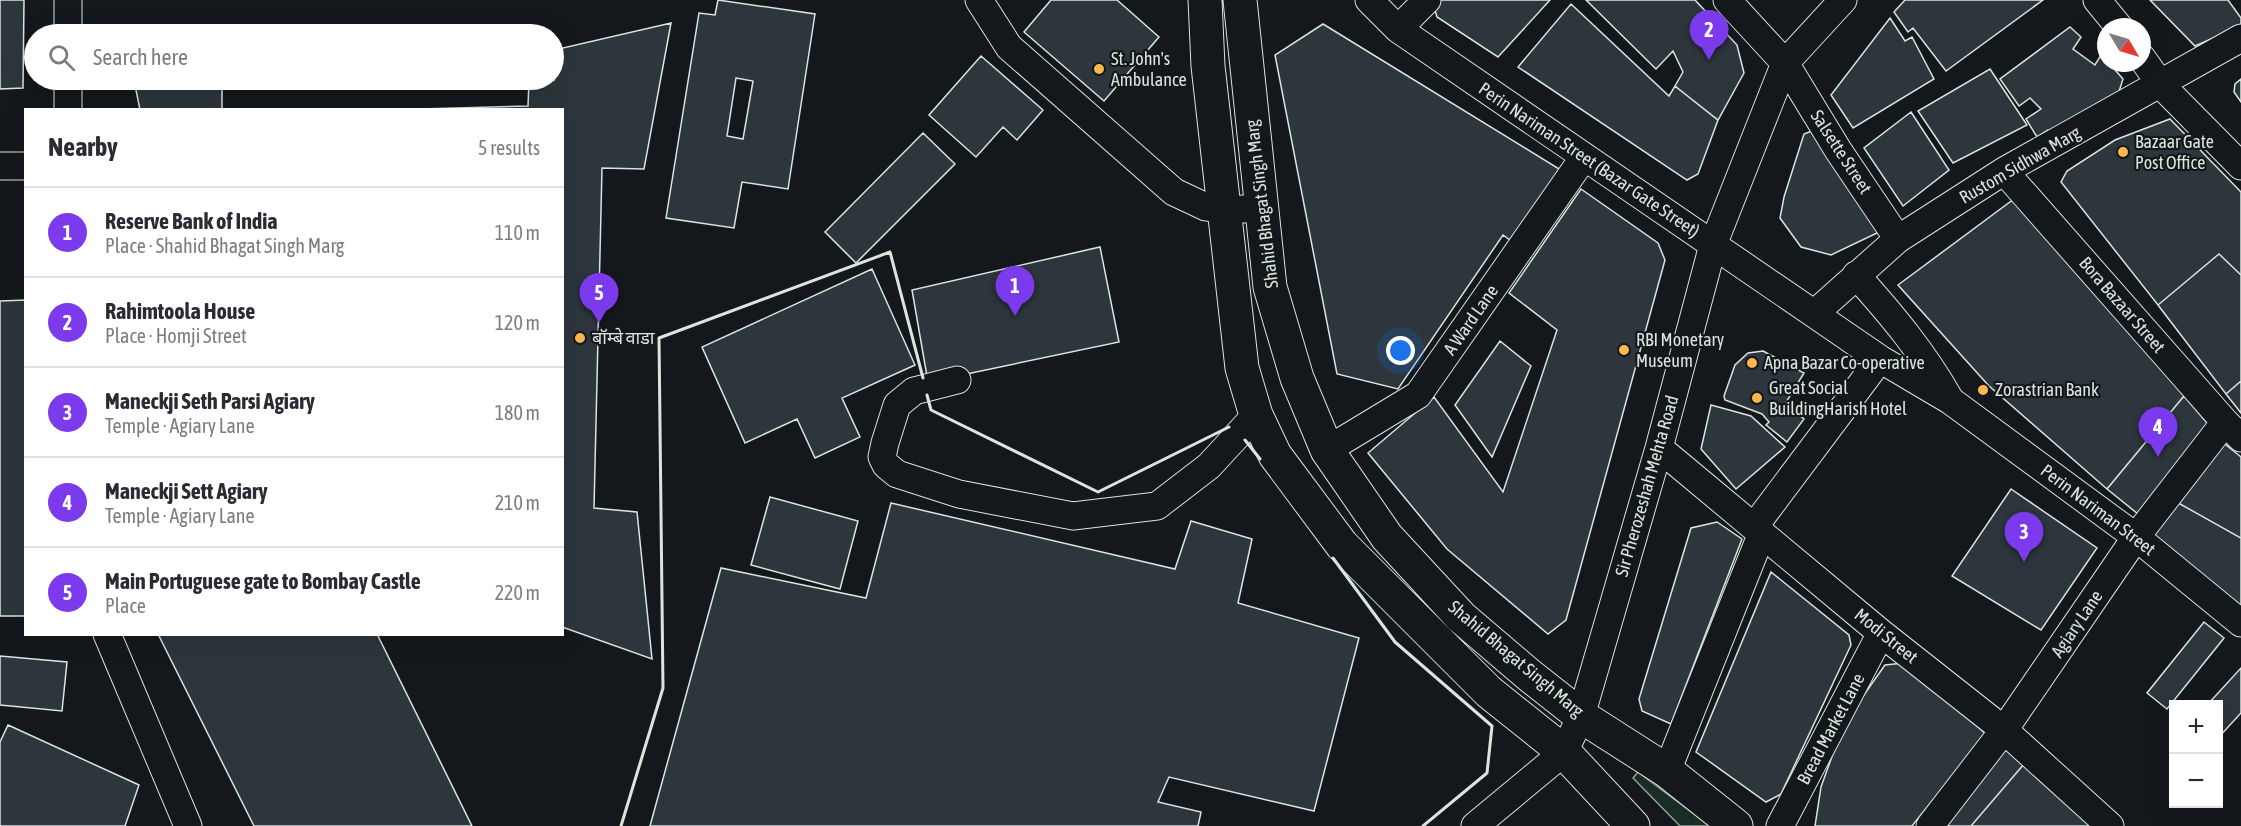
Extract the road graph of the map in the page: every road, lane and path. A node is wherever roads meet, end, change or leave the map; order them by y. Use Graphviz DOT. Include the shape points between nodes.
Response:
graph roads {
  1 [pos="68,0"];
  2 [pos="979,0"];
  3 [pos="1205,0"];
  4 [pos="1240,0"];
  5 [pos="1368,0"];
  6 [pos="1427,0"];
  7 [pos="1727,0"];
  8 [pos="1843,0"];
  9 [pos="68,24"];
  10 [pos="1398,29"];
  11 [pos="2241,38"];
  12 [pos="1785,63"];
  13 [pos="2151,70"];
  14 [pos="2162,85"];
  15 [pos="68,90"];
  16 [pos="68,108"];
  17 [pos="1584,157"];
  18 [pos="0,166"];
  19 [pos="24,166"];
  20 [pos="2241,166"];
  21 [pos="2004,171"];
  22 [pos="1262,208"];
  23 [pos="1225,210"];
  24 [pos="1899,239"];
  25 [pos="1713,245"];
  26 [pos="1856,275"];
  27 [pos="1815,314"];
  28 [pos="1880,359"];
  29 [pos="957,380"];
  30 [pos="1950,401"];
  31 [pos="1256,415"];
  32 [pos="2233,430"];
  33 [pos="1659,448"];
  34 [pos="1327,450"];
  35 [pos="1758,530"];
  36 [pos="2136,537"];
  37 [pos="2241,623"];
  38 [pos="1881,633"];
  39 [pos="108,636"];
  40 [pos="1581,716"];
  41 [pos="2004,730"];
  42 [pos="1564,753"];
  43 [pos="1667,771"];
  44 [pos="188,826"];
  45 [pos="1475,826"];
  46 [pos="1633,826"];
  47 [pos="1736,826"];
  48 [pos="1780,826"];
  49 [pos="1930,826"];
  50 [pos="2110,826"];
  1 -- 9 [label="street"];
  2 -- 23 [label="street" via="1009,47 1174,192 1206,207"];
  3 -- 23 [label="main road, Shahid Bhagat Singh Marg" via="1208,66"];
  4 -- 22 [label="main road, Shahid Bhagat Singh Marg"];
  5 -- 10 [label="street, Perin Nariman Street (Bazar Gate Street)"];
  6 -- 10 [label="street"];
  7 -- 12 [label="street, Salsette Street"];
  8 -- 12 [label="street, Sir Pherozeshah Mehta Road"];
  10 -- 17 [label="street, Perin Nariman Street (Bazar Gate Street)"];
  11 -- 14 [label="street, Rustom Sidhwa Marg"];
  12 -- 24 [label="street, Salsette Street"];
  12 -- 25 [label="street, Sir Pherozeshah Mehta Road"];
  13 -- 14 [label="street"];
  14 -- 20 [label="street"];
  14 -- 21 [label="street, Rustom Sidhwa Marg"];
  15 -- 16 [label="street"];
  17 -- 25 [label="street, Perin Nariman Street (Bazar Gate Street)"];
  17 -- 34 [label="street, A Ward Lane" via="1418,395"];
  18 -- 19 [label="street"];
  21 -- 24 [label="street, Rustom Sidhwa Marg"];
  21 -- 32 [label="street, Bora Bazaar Street"];
  22 -- 23 [label="street"];
  22 -- 34 [label="main road, Shahid Bhagat Singh Marg" via="1270,287 1297,378"];
  23 -- 31 [label="main road, Shahid Bhagat Singh Marg" via="1242,368"];
  24 -- 26 [label="street, Rustom Sidhwa Marg"];
  25 -- 27 [label="street, Perin Nariman Street (Bazar Gate Street)"];
  25 -- 33 [label="street, Sir Pherozeshah Mehta Road"];
  26 -- 27 [label="street, Rustom Sidhwa Marg"];
  26 -- 30 [label="street, Perin Nariman Street" via="1918,348"];
  27 -- 28 [label="street, Perin Nariman Street"];
  28 -- 30 [label="street, Perin Nariman Street"];
  28 -- 35 [label="street"];
  29 -- 31 [label="street" via="914,391 897,405 882,457 886,465 897,474 958,494 1073,516 1157,506 1209,466"];
  30 -- 36 [label="street, Perin Nariman Street"];
  31 -- 42 [label="main road, Shahid Bhagat Singh Marg" via="1275,455 1342,545 1489,692"];
  32 -- 36 [label="street, Agiary Lane"];
  33 -- 35 [label="street, Modi Street"];
  33 -- 40 [label="street, Sir Pherozeshah Mehta Road"];
  34 -- 40 [label="main road, Shahid Bhagat Singh Marg" via="1387,537 1461,617"];
  35 -- 38 [label="street, Modi Street"];
  35 -- 43 [label="street"];
  36 -- 37 [label="street, Perin Nariman Street"];
  36 -- 41 [label="street, Agiary Lane"];
  38 -- 41 [label="street, Modi Street"];
  38 -- 48 [label="street, Bread Market Lane"];
  39 -- 44 [label="street"];
  40 -- 42 [label="street, Sir Pherozeshah Mehta Road"];
  40 -- 43 [label="main road, Shahid Bhagat Singh Marg"];
  41 -- 49 [label="street, Agiary Lane"];
  41 -- 50 [label="street, Modi Street"];
  42 -- 45 [label="street"];
  42 -- 46 [label="main road, Shahid Bhagat Singh Marg"];
  43 -- 47 [label="main road, Shahid Bhagat Singh Marg"];
}
